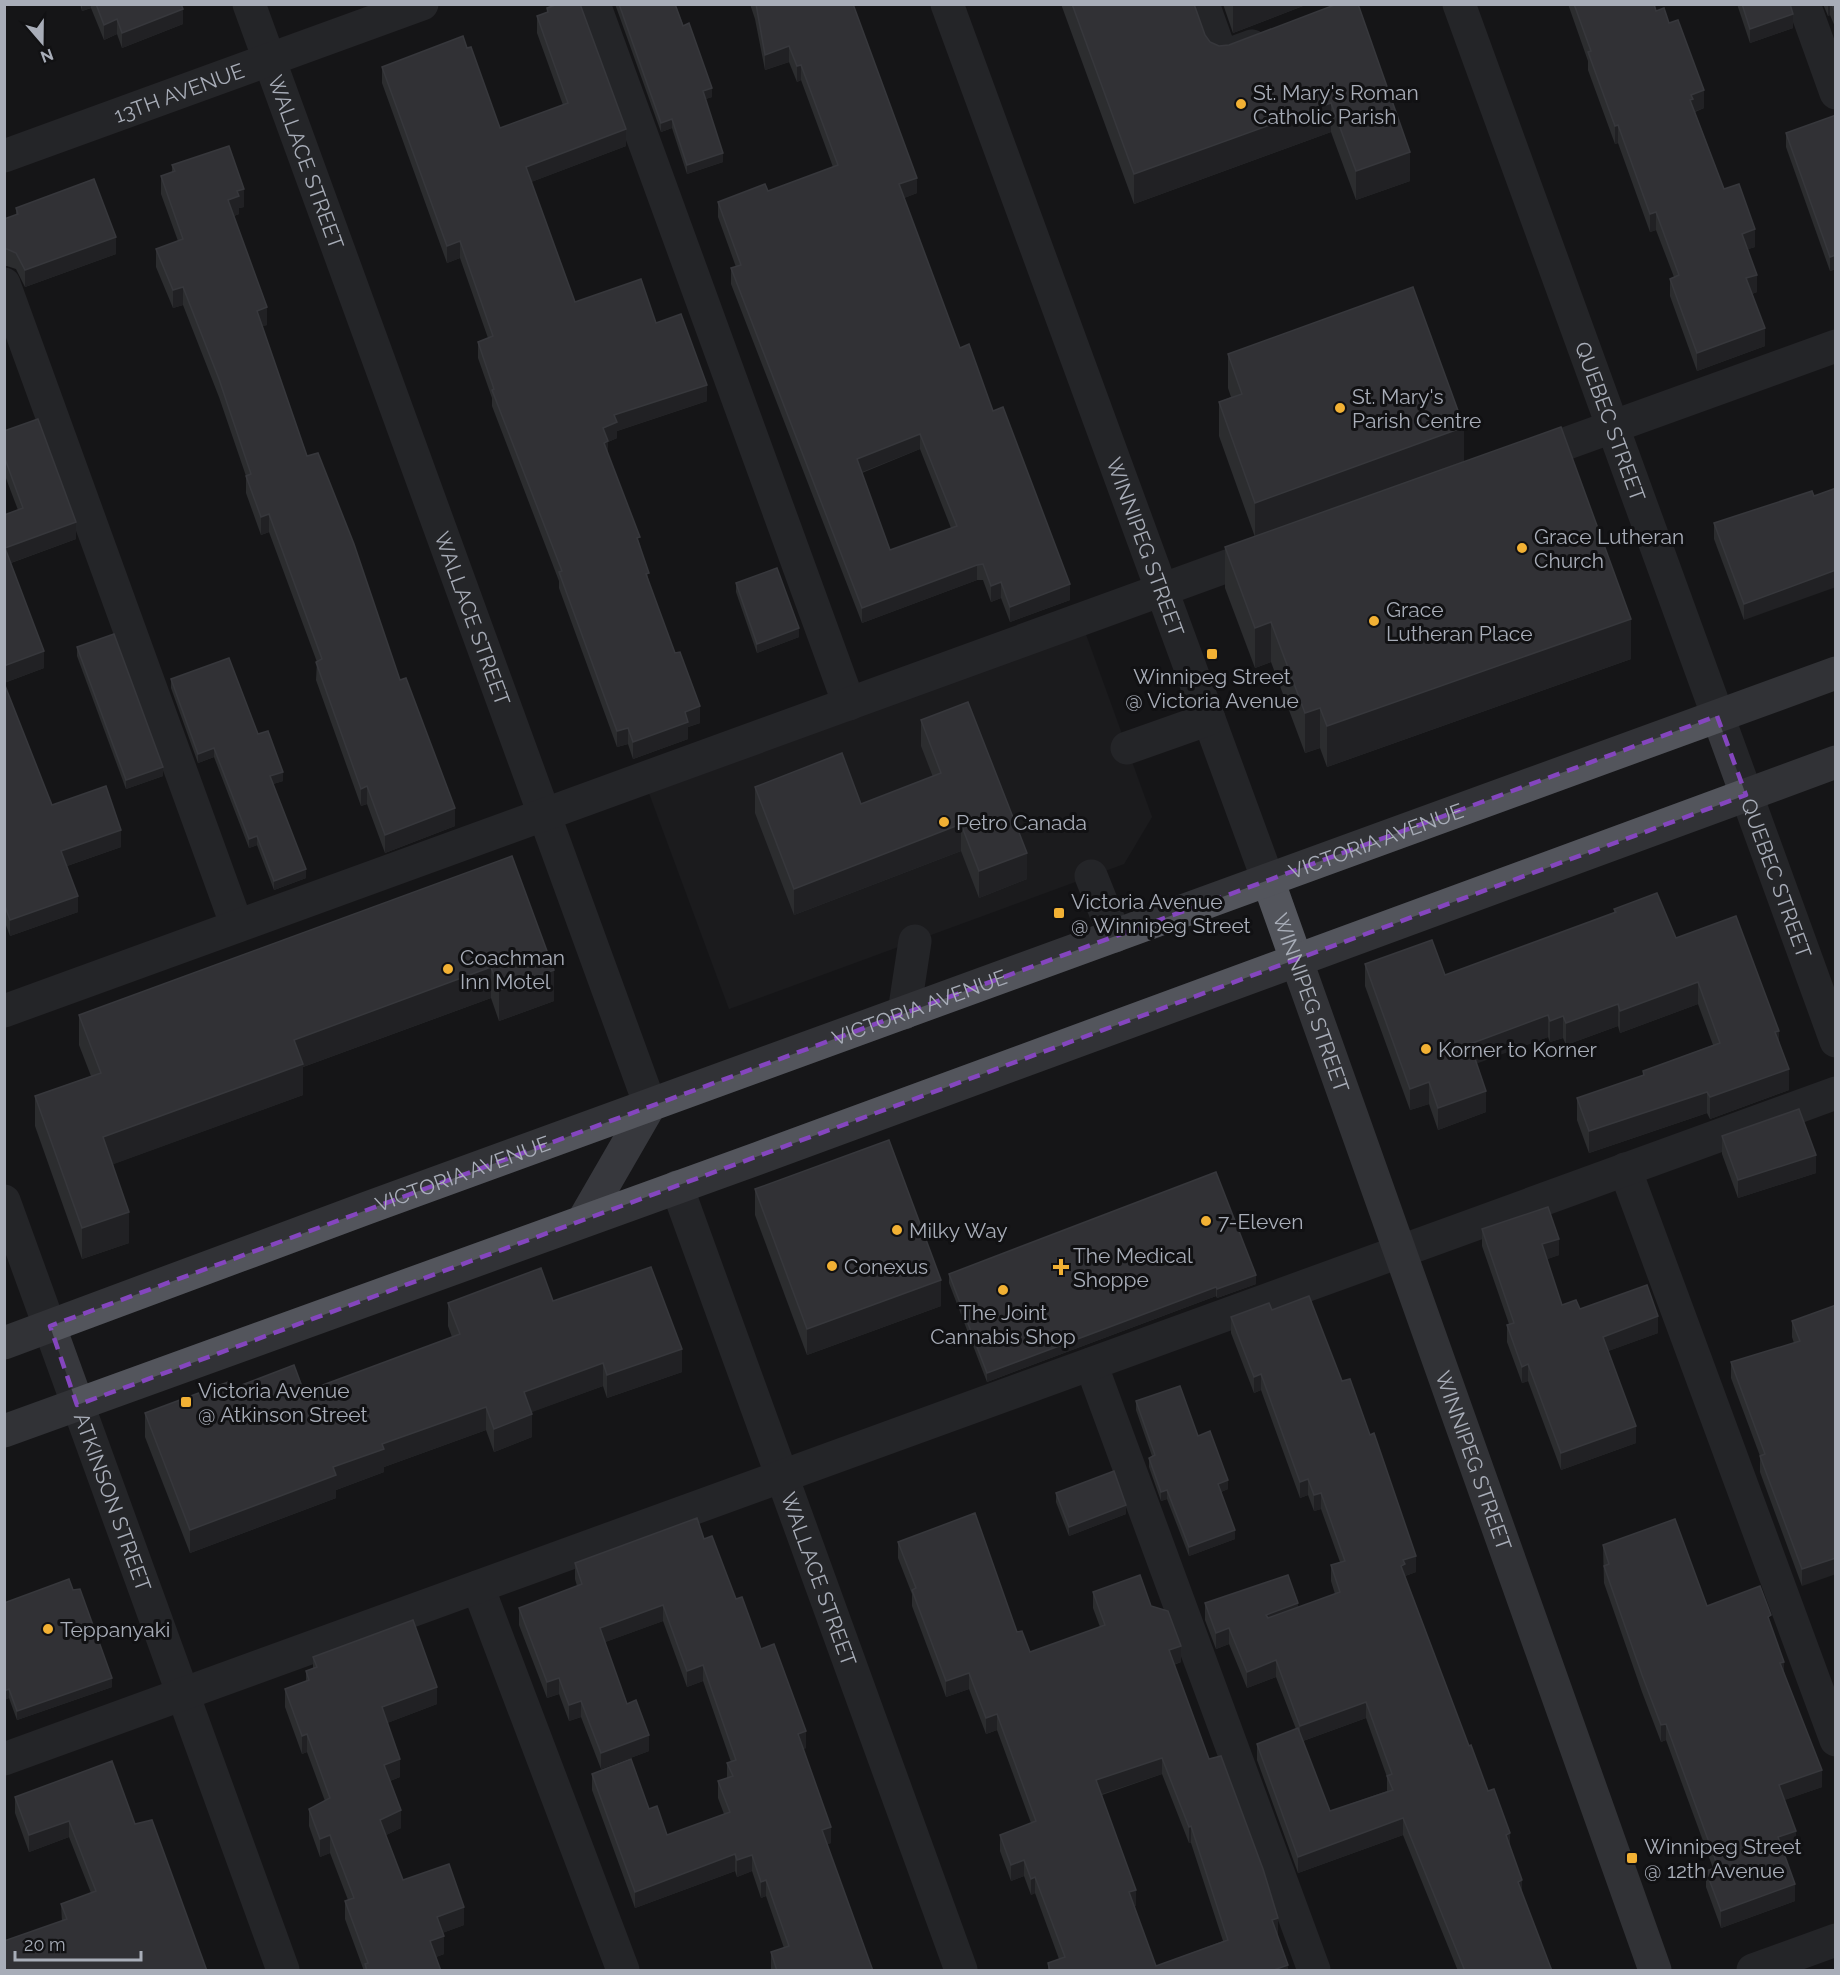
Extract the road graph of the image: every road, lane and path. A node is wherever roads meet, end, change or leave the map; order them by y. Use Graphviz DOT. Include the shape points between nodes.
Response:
graph roads {
  1 [pos="249,4"];
  2 [pos="422,4"];
  3 [pos="594,4"];
  4 [pos="946,4"];
  5 [pos="1203,4"];
  6 [pos="1459,4"];
  7 [pos="1804,4"];
  8 [pos="1276,37"];
  9 [pos="269,60"];
  10 [pos="1836,93"];
  11 [pos="4,156"];
  12 [pos="4,284"];
  13 [pos="1836,346"];
  14 [pos="1612,427"];
  15 [pos="1500,468"];
  16 [pos="1297,541"];
  17 [pos="1162,590"];
  18 [pos="1836,673"];
  19 [pos="849,704"];
  20 [pos="1717,716"];
  21 [pos="1209,719"];
  22 [pos="1127,748"];
  23 [pos="1836,762"];
  24 [pos="1746,795"];
  25 [pos="542,815"];
  26 [pos="1091,876"];
  27 [pos="1268,880"];
  28 [pos="237,926"];
  29 [pos="1115,936"];
  30 [pos="915,941"];
  31 [pos="1297,960"];
  32 [pos="4,1011"];
  33 [pos="904,1013"];
  34 [pos="1836,1041"];
  35 [pos="1836,1093"];
  36 [pos="650,1105"];
  37 [pos="1625,1169"];
  38 [pos="677,1187"];
  39 [pos="4,1202"];
  40 [pos="583,1221"];
  41 [pos="1400,1251"];
  42 [pos="50,1326"];
  43 [pos="4,1343"];
  44 [pos="1091,1364"];
  45 [pos="77,1405"];
  46 [pos="4,1431"];
  47 [pos="782,1476"];
  48 [pos="478,1587"];
  49 [pos="183,1694"];
  50 [pos="1836,1740"];
  51 [pos="4,1759"];
  52 [pos="1836,1940"];
  53 [pos="283,1971"];
  54 [pos="623,1971"];
  55 [pos="961,1971"];
  56 [pos="1314,1971"];
  57 [pos="1655,1971"];
  58 [pos="1753,1971"];
  1 -- 9 [label="street, WALLACE STREET"];
  2 -- 9 [label="street, 13TH AVENUE"];
  3 -- 19 [label="street"];
  4 -- 17 [label="street, WINNIPEG STREET"];
  5 -- 8 [label="street" via="1222,57"];
  6 -- 14 [label="street, QUEBEC STREET"];
  7 -- 10 [label="street"];
  9 -- 11 [label="street, 13TH AVENUE"];
  9 -- 25 [label="street, WALLACE STREET"];
  12 -- 28 [label="street"];
  13 -- 14 [label="street"];
  14 -- 15 [label="street"];
  14 -- 20 [label="street, QUEBEC STREET"];
  16 -- 17 [label="street"];
  17 -- 19 [label="street"];
  17 -- 21 [label="street, WINNIPEG STREET"];
  18 -- 20 [label="main road, VICTORIA AVENUE"];
  19 -- 25 [label="street"];
  20 -- 24 [label="street, QUEBEC STREET"];
  20 -- 27 [label="main road, VICTORIA AVENUE"];
  21 -- 22 [label="street"];
  21 -- 27 [label="street, WINNIPEG STREET"];
  23 -- 24 [label="main road"];
  24 -- 31 [label="main road"];
  24 -- 34 [label="street, QUEBEC STREET"];
  25 -- 28 [label="street"];
  25 -- 36 [label="street, WALLACE STREET"];
  26 -- 29 [label="street"];
  27 -- 29 [label="main road, VICTORIA AVENUE"];
  27 -- 31 [label="main road, WINNIPEG STREET"];
  28 -- 32 [label="street"];
  29 -- 33 [label="main road, VICTORIA AVENUE"];
  30 -- 33 [label="street"];
  31 -- 38 [label="main road"];
  31 -- 41 [label="main road, WINNIPEG STREET"];
  33 -- 36 [label="main road, VICTORIA AVENUE"];
  35 -- 37 [label="street"];
  36 -- 40 [label="street"];
  36 -- 42 [label="main road, VICTORIA AVENUE"];
  37 -- 41 [label="street"];
  37 -- 50 [label="street"];
  38 -- 40 [label="main road"];
  38 -- 47 [label="street, WALLACE STREET"];
  39 -- 42 [label="street, ATKINSON STREET"];
  40 -- 45 [label="main road"];
  41 -- 44 [label="street"];
  41 -- 57 [label="main road, WINNIPEG STREET"];
  42 -- 43 [label="main road, VICTORIA AVENUE"];
  42 -- 45 [label="street, ATKINSON STREET"];
  44 -- 47 [label="street"];
  44 -- 56 [label="street"];
  45 -- 46 [label="main road"];
  45 -- 49 [label="street, ATKINSON STREET"];
  47 -- 48 [label="street"];
  47 -- 55 [label="street, WALLACE STREET"];
  48 -- 49 [label="street"];
  48 -- 54 [label="street"];
  49 -- 51 [label="street"];
  49 -- 53 [label="street, ATKINSON STREET"];
  52 -- 58 [label="street"];
}
